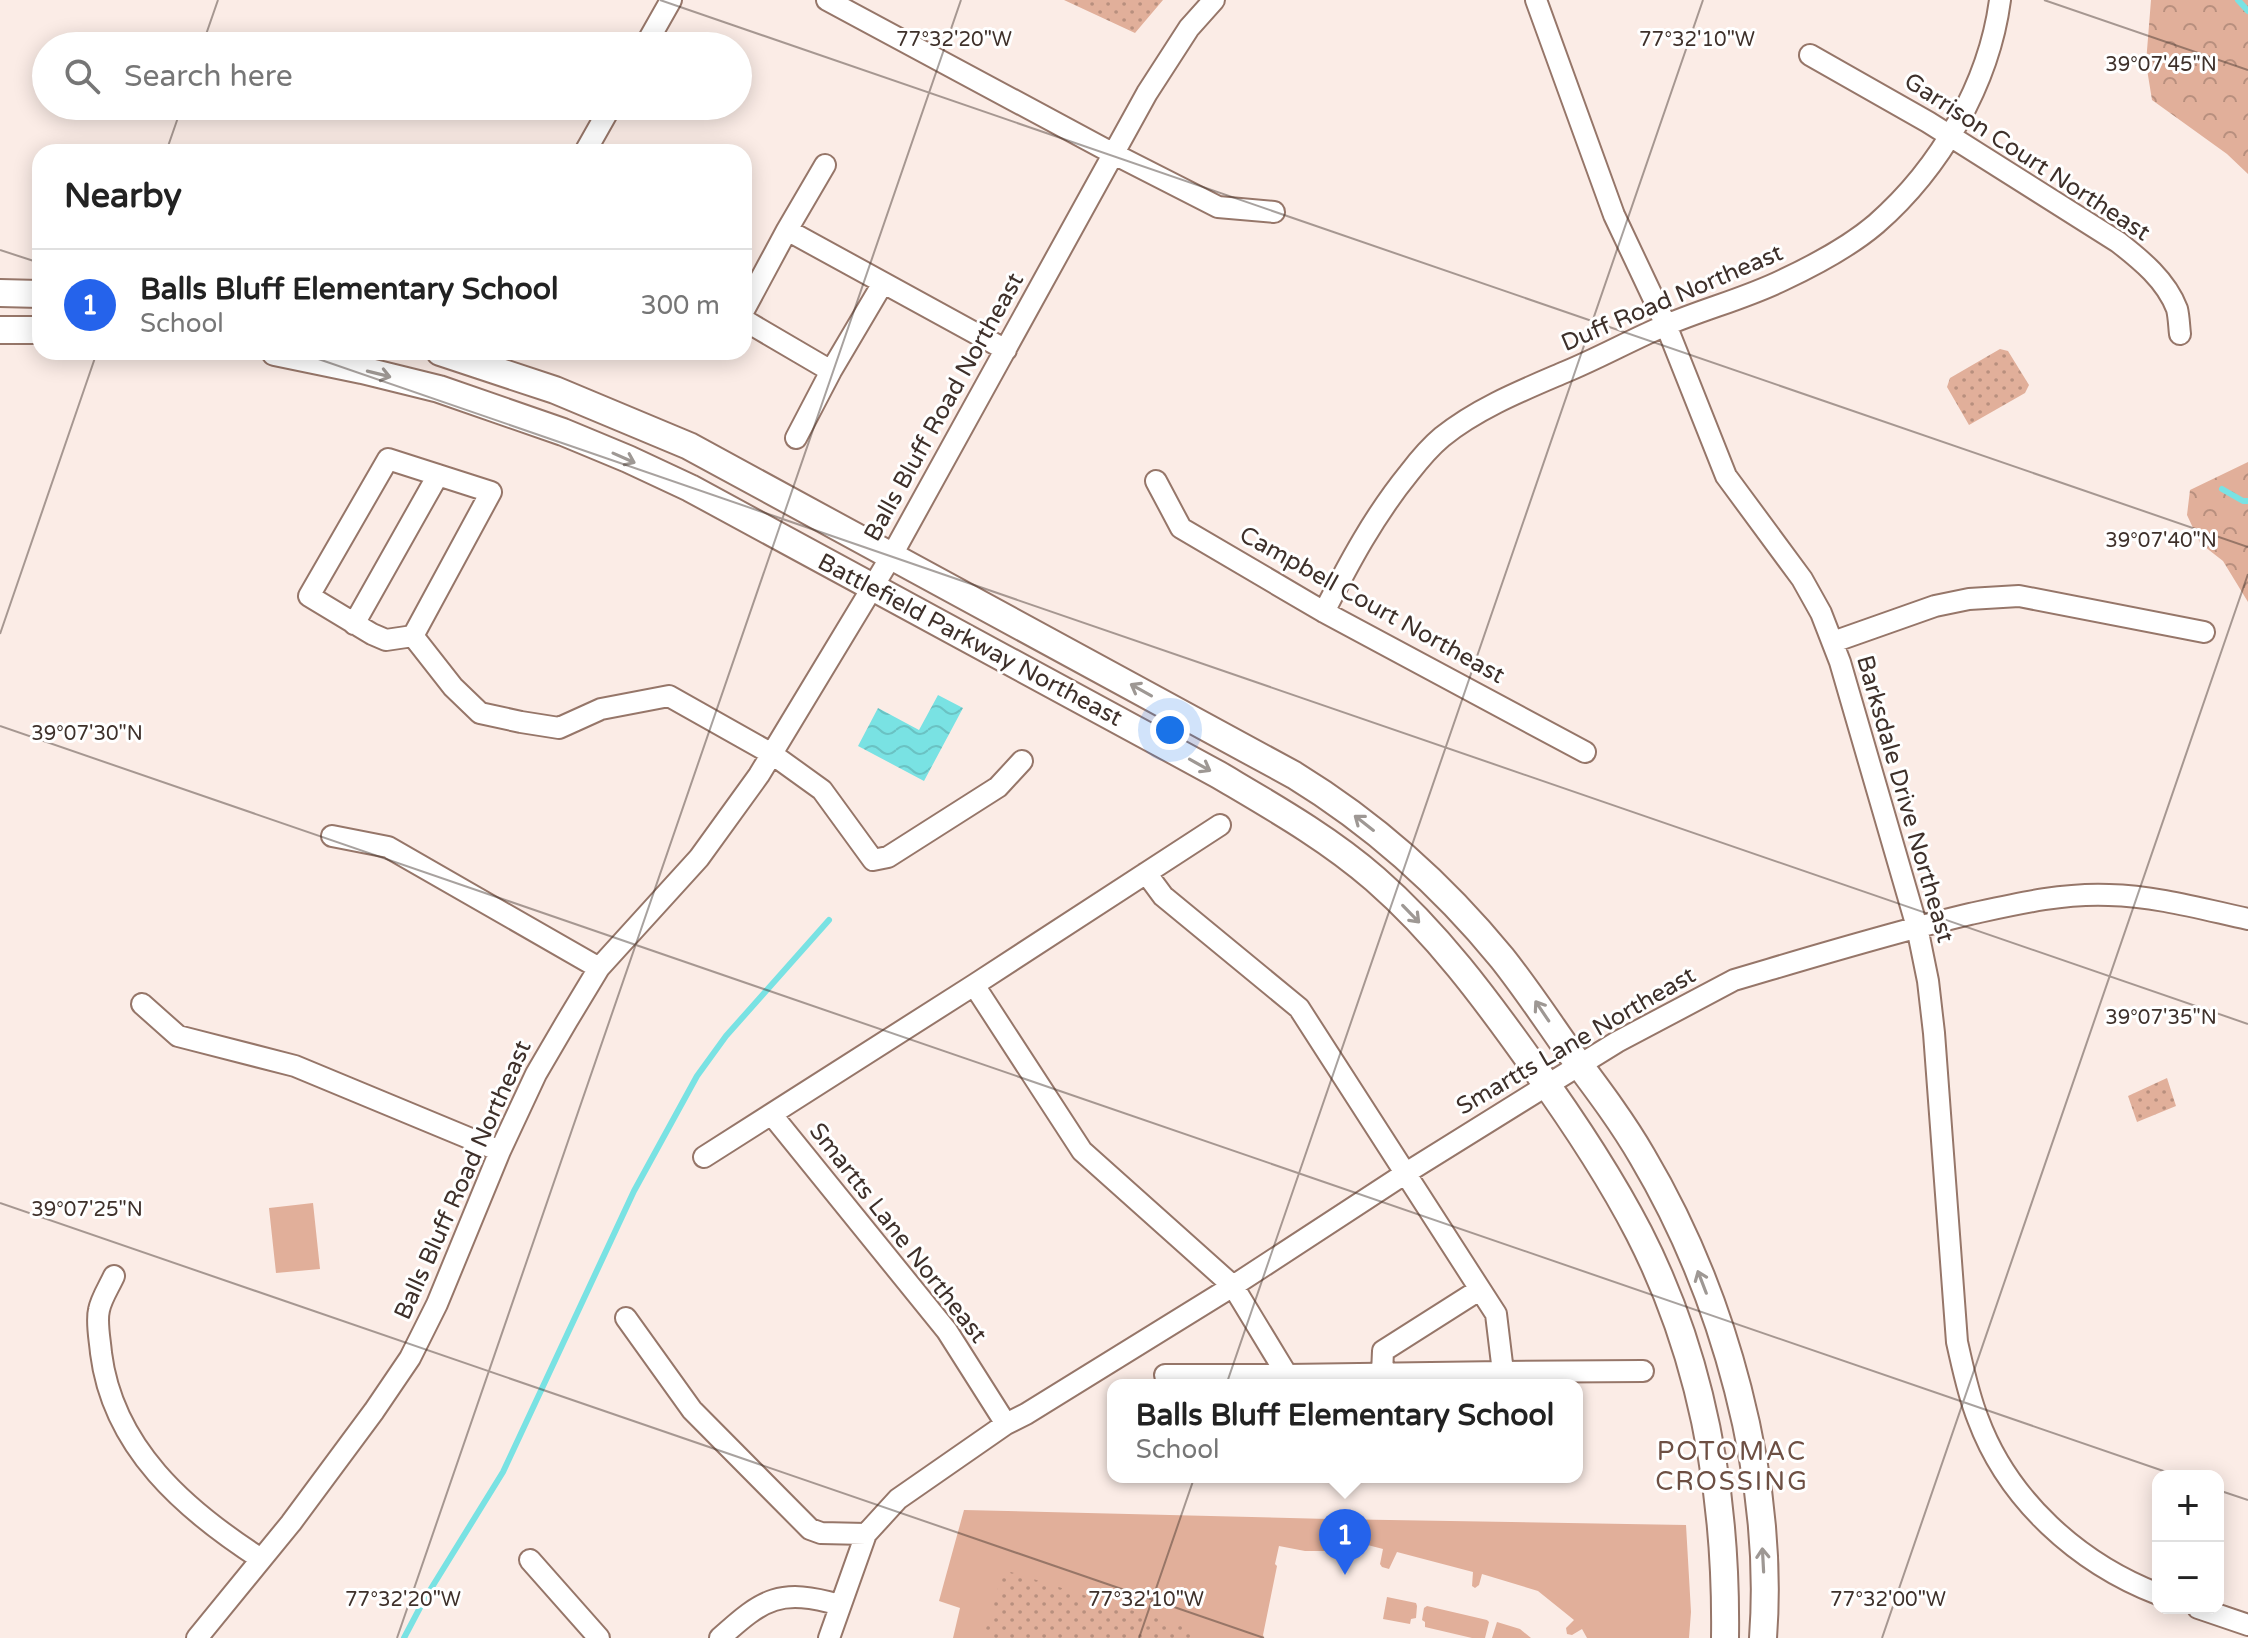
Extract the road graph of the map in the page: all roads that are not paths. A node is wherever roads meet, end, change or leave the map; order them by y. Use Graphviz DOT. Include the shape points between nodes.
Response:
graph roads {
  1 [pos="671,0"];
  2 [pos="827,0"];
  3 [pos="1214,0"];
  4 [pos="1536,0"];
  5 [pos="2000,0"];
  6 [pos="653,32"];
  7 [pos="1810,55"];
  8 [pos="603,120"];
  9 [pos="1949,137"];
  10 [pos="590,144"];
  11 [pos="1112,153"];
  12 [pos="825,165"];
  13 [pos="1274,212"];
  14 [pos="787,230"];
  15 [pos="883,283"];
  16 [pos="0,293"];
  17 [pos="32,294"];
  18 [pos="752,295"];
  19 [pos="752,325"];
  20 [pos="1666,325"];
  21 [pos="0,330"];
  22 [pos="32,330"];
  23 [pos="2180,334"];
  24 [pos="1006,350"];
  25 [pos="314,360"];
  26 [pos="464,360"];
  27 [pos="831,371"];
  28 [pos="796,438"];
  29 [pos="438,475"];
  30 [pos="1156,481"];
  31 [pos="892,555"];
  32 [pos="873,588"];
  33 [pos="1324,612"];
  34 [pos="354,624"];
  35 [pos="2204,632"];
  36 [pos="413,636"];
  37 [pos="1833,642"];
  38 [pos="1585,752"];
  39 [pos="772,754"];
  40 [pos="1022,761"];
  41 [pos="1220,825"];
  42 [pos="332,836"];
  43 [pos="1146,873"];
  44 [pos="2248,919"];
  45 [pos="1917,927"];
  46 [pos="599,968"];
  47 [pos="974,985"];
  48 [pos="142,1004"];
  49 [pos="1580,1065"];
  50 [pos="1549,1084"];
  51 [pos="772,1115"];
  52 [pos="500,1151"];
  53 [pos="704,1157"];
  54 [pos="1406,1173"];
  55 [pos="114,1276"];
  56 [pos="1233,1286"];
  57 [pos="1479,1290"];
  58 [pos="626,1318"];
  59 [pos="1643,1371"];
  60 [pos="1503,1372"];
  61 [pos="1382,1374"];
  62 [pos="1165,1375"];
  63 [pos="1287,1375"];
  64 [pos="1006,1424"];
  65 [pos="866,1534"];
  66 [pos="261,1559"];
  67 [pos="530,1560"];
  68 [pos="2152,1591"];
  69 [pos="840,1605"];
  70 [pos="2216,1614"];
  71 [pos="2248,1625"];
  72 [pos="197,1638"];
  73 [pos="599,1638"];
  74 [pos="720,1638"];
  75 [pos="829,1638"];
  76 [pos="1725,1638"];
  77 [pos="1763,1638"];
  1 -- 6 [label="street"];
  2 -- 11 [label="street"];
  3 -- 11 [label="street, Balls Bluff Road Northeast" via="1170,54"];
  4 -- 20 [label="street, Barksdale Drive Northeast" via="1614,215"];
  5 -- 9 [label="street, Duff Road Northeast" via="1988,54"];
  7 -- 9 [label="street, Garrison Court Northeast"];
  8 -- 10 [label="street"];
  9 -- 20 [label="street, Duff Road Northeast" via="1876,224 1834,253 1738,300"];
  9 -- 23 [label="street, Garrison Court Northeast" via="2143,262 2171,298"];
  11 -- 13 [label="street" via="1218,207"];
  11 -- 24 [label="street, Balls Bluff Road Northeast"];
  12 -- 14 [label="street"];
  14 -- 15 [label="street"];
  14 -- 18 [label="street"];
  15 -- 24 [label="street"];
  15 -- 27 [label="street"];
  16 -- 17 [label="main road"];
  19 -- 27 [label="street"];
  20 -- 33 [label="street, Duff Road Northeast" via="1510,396 1440,439 1396,489 1352,556"];
  20 -- 37 [label="street, Barksdale Drive Northeast" via="1726,476 1802,579"];
  21 -- 22 [label="main road"];
  24 -- 31 [label="street, Balls Bluff Road Northeast"];
  25 -- 32 [label="main road, Battlefield Parkway Northeast, one-way" via="439,389 563,432 690,488"];
  26 -- 31 [label="main road, Battlefield Parkway Northeast" via="555,390 689,446"];
  27 -- 28 [label="street"];
  29 -- 34 [label="street"];
  29 -- 34 [label="street" via="388,459 309,596"];
  29 -- 36 [label="street" via="491,492"];
  30 -- 33 [label="street, Campbell Court Northeast" via="1181,528"];
  31 -- 32 [label="street, Balls Bluff Road Northeast"];
  49 -- 31 [label="main road, Battlefield Parkway Northeast, one-way" via="1503,959 1432,881 1331,798"];
  32 -- 39 [label="street, Balls Bluff Road Northeast"];
  32 -- 50 [label="main road, Battlefield Parkway Northeast, one-way" via="1219,775 1322,838 1373,877 1432,935"];
  33 -- 38 [label="street, Campbell Court Northeast"];
  34 -- 36 [label="street" via="386,640"];
  35 -- 37 [label="street" via="2019,596 1935,606"];
  36 -- 39 [label="street" via="480,713 559,728 601,709 669,696"];
  37 -- 45 [label="street, Barksdale Drive Northeast"];
  39 -- 40 [label="street" via="822,790 873,860 888,857 998,787"];
  39 -- 46 [label="street, Balls Bluff Road Northeast" via="699,858"];
  41 -- 43 [label="street, Smartts Lane Northeast"];
  42 -- 46 [label="street" via="388,847"];
  43 -- 47 [label="street, Smartts Lane Northeast"];
  43 -- 54 [label="street" via="1163,896 1299,1008"];
  44 -- 45 [label="street, Smartts Lane Northeast" via="2154,899 2065,896"];
  45 -- 49 [label="street, Smartts Lane Northeast" via="1734,980"];
  45 -- 68 [label="street, Barksdale Drive Northeast" via="1934,1033 1957,1342 1979,1421 2011,1481 2038,1514 2104,1568"];
  46 -- 52 [label="street, Balls Bluff Road Northeast" via="536,1074"];
  47 -- 51 [label="street, Smartts Lane Northeast"];
  47 -- 56 [label="street" via="1082,1151"];
  48 -- 52 [label="street" via="178,1036 295,1066"];
  49 -- 50 [label="street, Smartts Lane Northeast"];
  77 -- 49 [label="main road, Battlefield Parkway Northeast, one-way" via="1759,1509 1729,1355 1677,1221 1642,1156"];
  50 -- 54 [label="street, Smartts Lane Northeast"];
  50 -- 76 [label="main road, Battlefield Parkway Northeast" via="1638,1231 1691,1364 1721,1521"];
  51 -- 53 [label="street, Smartts Lane Northeast"];
  51 -- 64 [label="street, Smartts Lane Northeast" via="947,1331"];
  52 -- 66 [label="street, Balls Bluff Road Northeast" via="410,1358"];
  54 -- 56 [label="street, Smartts Lane Northeast"];
  54 -- 57 [label="street"];
  55 -- 66 [label="street" via="98,1311 99,1338 122,1423 166,1486"];
  56 -- 63 [label="street"];
  56 -- 64 [label="street, Smartts Lane Northeast"];
  57 -- 60 [label="street" via="1496,1314"];
  57 -- 61 [label="street" via="1383,1351"];
  58 -- 65 [label="street" via="692,1410 810,1529"];
  59 -- 60 [label="street"];
  60 -- 61 [label="street"];
  61 -- 63 [label="street"];
  62 -- 63 [label="street"];
  64 -- 65 [label="street, Smartts Lane Northeast" via="898,1499"];
  65 -- 69 [label="street, Smartts Lane Northeast"];
  66 -- 72 [label="street, Balls Bluff Road Northeast"];
  67 -- 73 [label="street"];
  69 -- 74 [label="street" via="811,1597 773,1600"];
  69 -- 75 [label="street, Smartts Lane Northeast"];
  70 -- 71 [label="street"];
}
